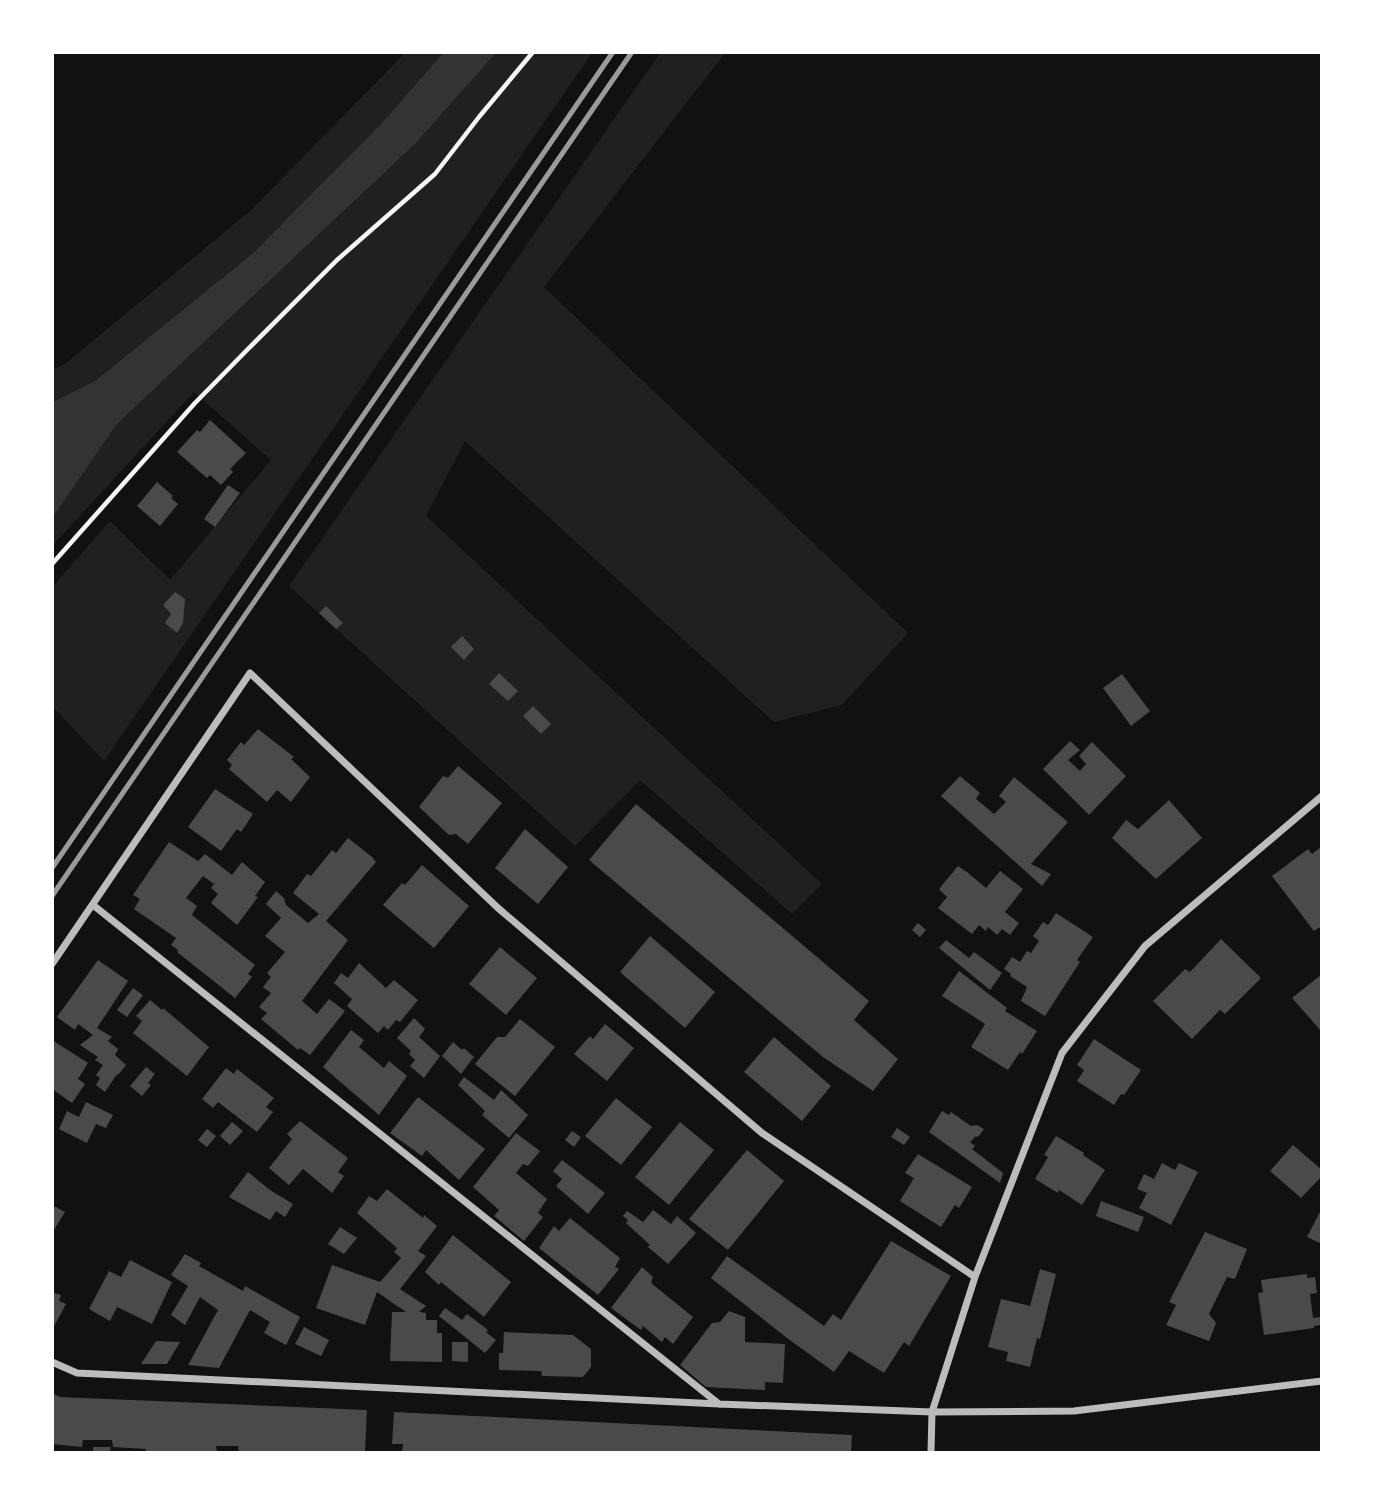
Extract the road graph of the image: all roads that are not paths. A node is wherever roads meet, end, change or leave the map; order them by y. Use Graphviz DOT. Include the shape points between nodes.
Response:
graph roads {
  1 [pos="1321,796"];
  2 [pos="93,905"];
  3 [pos="52,964"];
  4 [pos="975,1277"];
  5 [pos="52,1362"];
  6 [pos="1321,1381"];
  7 [pos="719,1404"];
  8 [pos="932,1412"];
  9 [pos="931,1452"];
  1 -- 4 [label="street" via="1145,946 1062,1053"];
  2 -- 3 [label="street"];
  2 -- 4 [label="street" via="250,673 498,908 762,1133"];
  2 -- 7 [label="street"];
  4 -- 8 [label="street"];
  5 -- 7 [label="street" via="77,1373"];
  6 -- 8 [label="street" via="1074,1410"];
  7 -- 8 [label="street"];
  8 -- 9 [label="street"];
}
